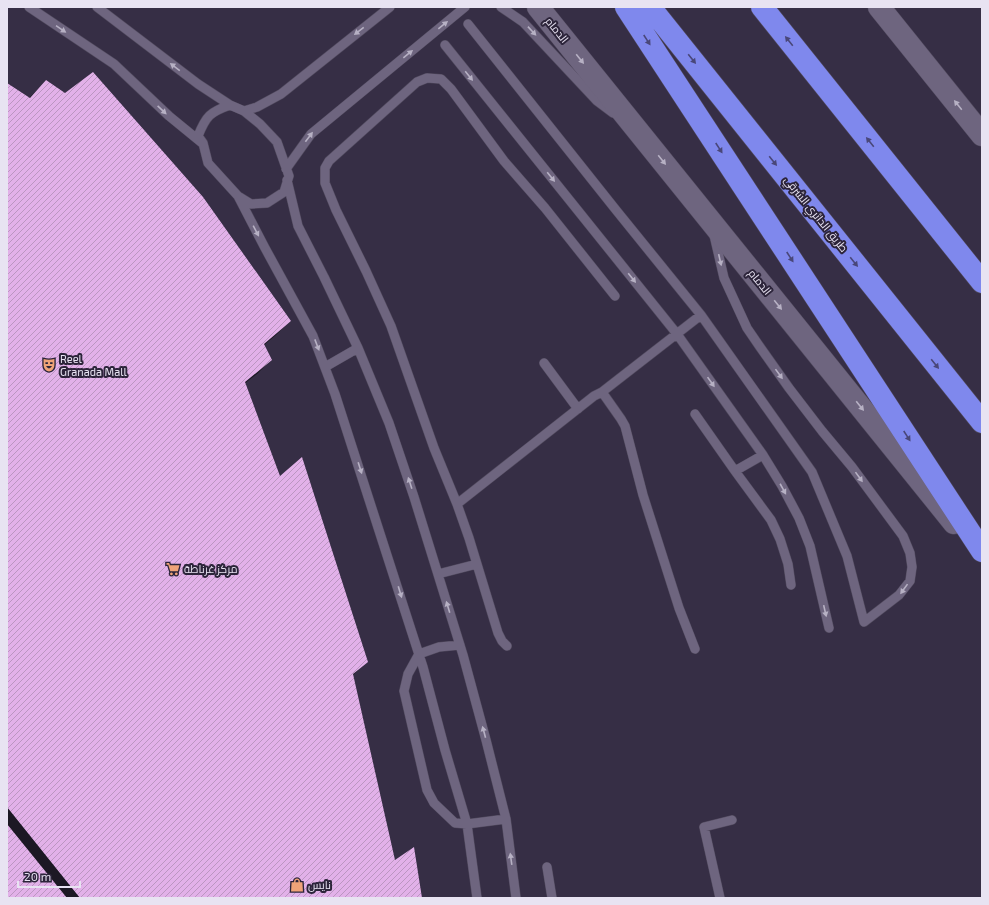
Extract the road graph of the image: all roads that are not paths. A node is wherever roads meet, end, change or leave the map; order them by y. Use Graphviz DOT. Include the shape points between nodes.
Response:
graph roads {
  1 [pos="29,7"];
  2 [pos="97,7"];
  3 [pos="390,7"];
  4 [pos="465,7"];
  5 [pos="501,7"];
  6 [pos="538,7"];
  7 [pos="626,7"];
  8 [pos="650,7"];
  9 [pos="762,7"];
  10 [pos="879,7"];
  11 [pos="468,24"];
  12 [pos="445,45"];
  13 [pos="230,105"];
  14 [pos="244,110"];
  15 [pos="642,135"];
  16 [pos="982,135"];
  17 [pos="203,143"];
  18 [pos="884,160"];
  19 [pos="286,169"];
  20 [pos="287,180"];
  21 [pos="238,196"];
  22 [pos="711,222"];
  23 [pos="982,265"];
  24 [pos="982,282"];
  25 [pos="616,296"];
  26 [pos="701,315"];
  27 [pos="677,334"];
  28 [pos="358,348"];
  29 [pos="544,363"];
  30 [pos="325,367"];
  31 [pos="602,392"];
  32 [pos="578,409"];
  33 [pos="695,414"];
  34 [pos="982,422"];
  35 [pos="763,455"];
  36 [pos="735,471"];
  37 [pos="457,504"];
  38 [pos="982,551"];
  39 [pos="982,558"];
  40 [pos="477,564"];
  41 [pos="438,574"];
  42 [pos="791,585"];
  43 [pos="829,628"];
  44 [pos="460,645"];
  45 [pos="507,646"];
  46 [pos="695,649"];
  47 [pos="419,654"];
  48 [pos="506,819"];
  49 [pos="732,820"];
  50 [pos="466,824"];
  51 [pos="547,867"];
  52 [pos="477,898"];
  53 [pos="516,898"];
  54 [pos="552,898"];
  55 [pos="720,898"];
  1 -- 17 [label="lane, one-way" via="114,64 169,116"];
  13 -- 2 [label="lane, one-way" via="198,84"];
  3 -- 14 [label="lane, one-way" via="281,94"];
  19 -- 4 [label="lane, one-way" via="311,134"];
  5 -- 15 [label="lane, one-way" via="523,22 598,101"];
  6 -- 15 [label="street, الدمام, one-way"];
  7 -- 38 [label="highway, one-way"];
  8 -- 34 [label="highway, طريق الدائري الشرقي, one-way"];
  18 -- 9 [label="highway, one-way"];
  16 -- 10 [label="street, one-way"];
  11 -- 26 [label="lane"];
  12 -- 27 [label="lane, one-way"];
  13 -- 14 [label="lane"];
  13 -- 17 [label="lane" via="216,110 204,122 198,136"];
  14 -- 19 [label="lane" via="277,142"];
  15 -- 22 [label="street, الدمام, one-way"];
  17 -- 21 [label="lane" via="208,163"];
  18 -- 23 [label="highway"];
  18 -- 24 [label="highway"];
  19 -- 20 [label="lane" via="289,176"];
  20 -- 21 [label="lane" via="284,192 267,203 251,204"];
  20 -- 28 [label="lane" via="298,226"];
  21 -- 30 [label="lane, one-way" via="313,336"];
  22 -- 26 [label="lane, one-way" via="724,278 747,328 789,388 903,536 910,553 910,582 899,595 864,622 847,556 812,472"];
  22 -- 39 [label="street, الدمام, one-way"];
  25 -- 37 [label="lane" via="504,161 441,79 427,78 417,82 329,161 325,168 325,182 391,326 434,448"];
  26 -- 27 [label="lane"];
  27 -- 31 [label="lane"];
  27 -- 35 [label="lane, one-way"];
  28 -- 30 [label="lane"];
  41 -- 28 [label="lane, one-way" via="390,423"];
  29 -- 32 [label="lane"];
  30 -- 47 [label="lane, one-way"];
  31 -- 32 [label="lane"];
  31 -- 46 [label="lane" via="625,426 643,494 679,608"];
  32 -- 37 [label="lane"];
  33 -- 36 [label="lane"];
  35 -- 36 [label="lane"];
  35 -- 43 [label="lane, one-way" via="799,518 810,546"];
  36 -- 42 [label="lane" via="771,520 788,564"];
  37 -- 40 [label="lane"];
  40 -- 41 [label="lane"];
  40 -- 45 [label="lane" via="498,633"];
  44 -- 41 [label="lane, one-way"];
  44 -- 47 [label="lane" via="439,647"];
  48 -- 44 [label="lane, one-way"];
  47 -- 50 [label="lane"];
  47 -- 50 [label="lane" via="408,674 404,691 427,790 434,803 455,823"];
  48 -- 50 [label="lane"];
  53 -- 48 [label="lane, one-way"];
  49 -- 55 [label="lane" via="704,827"];
  50 -- 52 [label="lane"];
  51 -- 54 [label="lane"];
}
